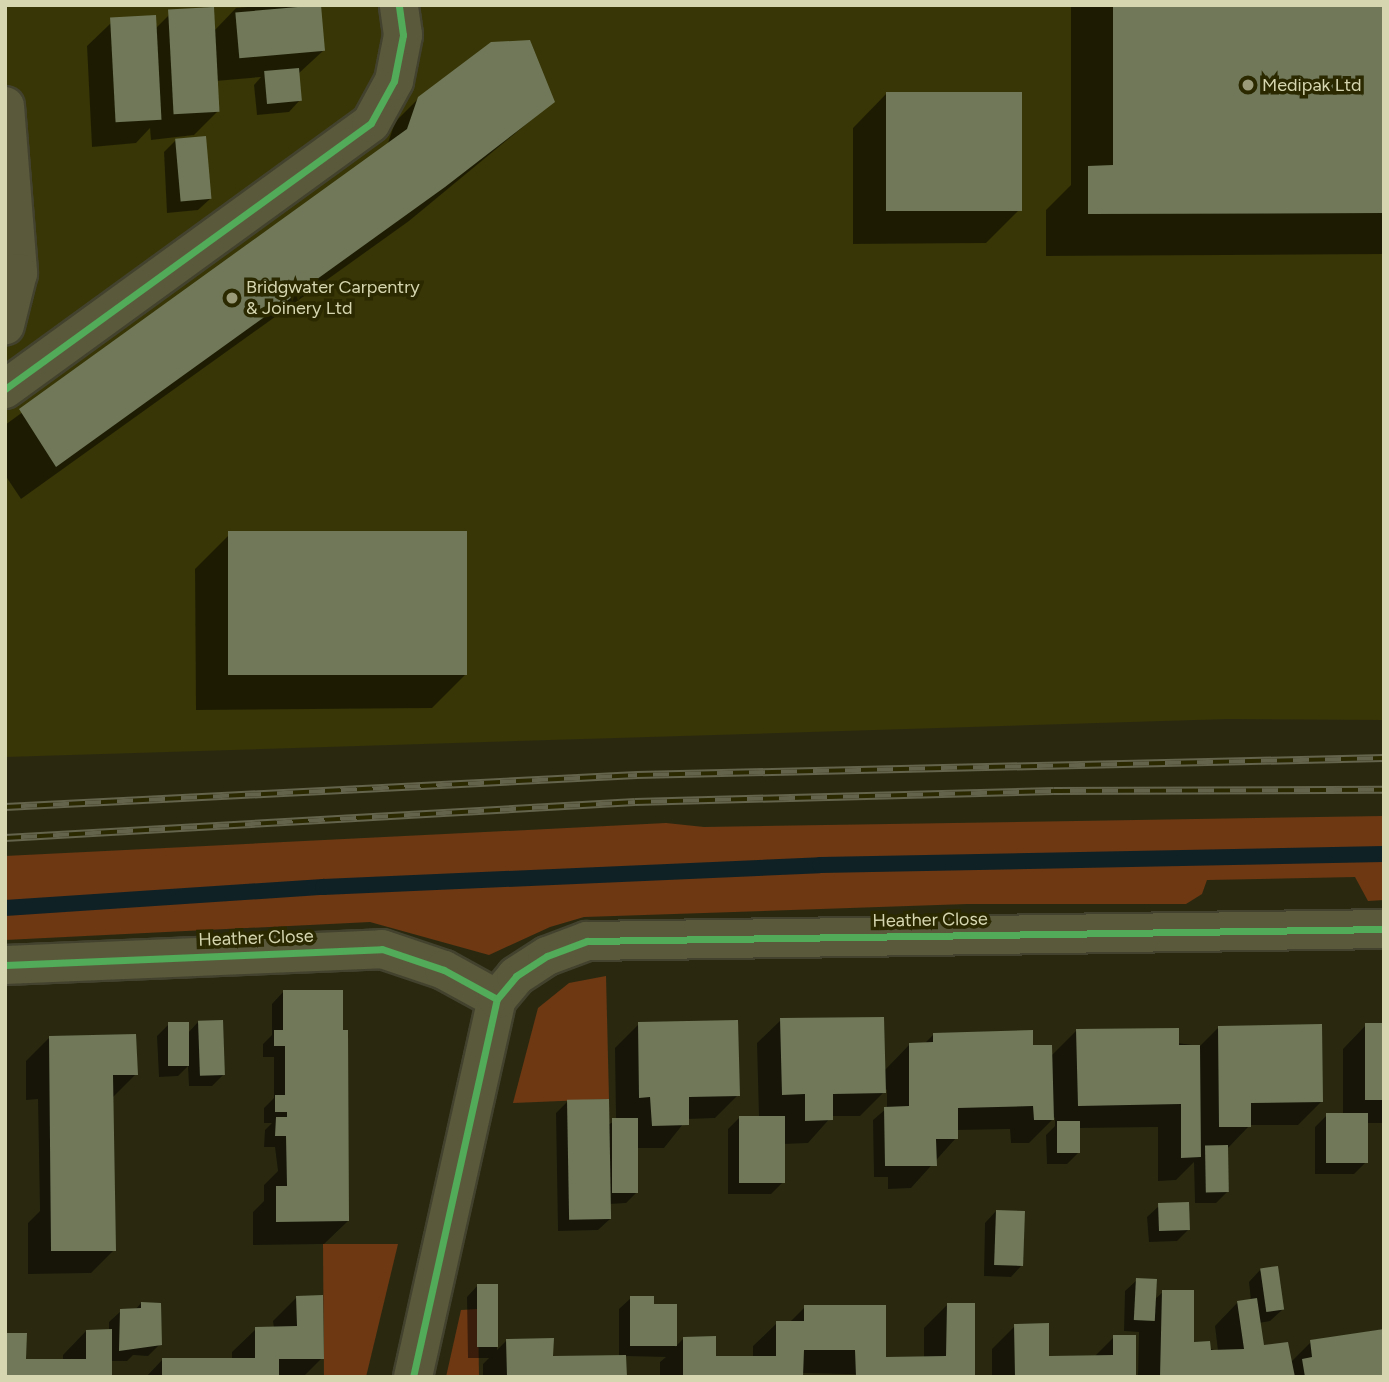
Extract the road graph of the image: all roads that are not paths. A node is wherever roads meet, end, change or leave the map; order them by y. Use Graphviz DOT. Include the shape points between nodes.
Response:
graph roads {
  1 [pos="399,5"];
  2 [pos="5,106"];
  3 [pos="5,325"];
  4 [pos="5,389"];
  5 [pos="1384,929"];
  6 [pos="5,965"];
  7 [pos="497,999"];
  8 [pos="413,1377"];
  1 -- 4 [label="street" via="402,35 394,81 371,123"];
  2 -- 3 [label="street" via="18,273"];
  5 -- 7 [label="street, Heather Close" via="587,941 547,956 516,976"];
  6 -- 7 [label="street, Heather Close" via="382,949 444,970"];
  7 -- 8 [label="street, Heather Close"];
}
